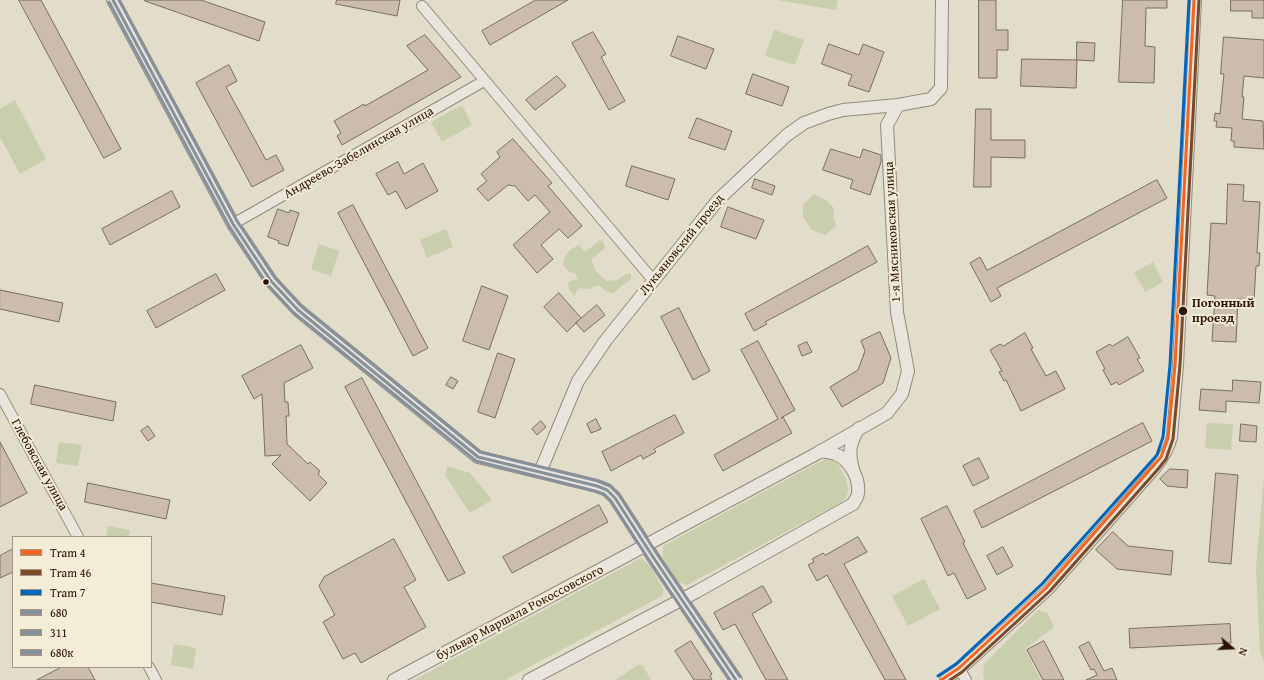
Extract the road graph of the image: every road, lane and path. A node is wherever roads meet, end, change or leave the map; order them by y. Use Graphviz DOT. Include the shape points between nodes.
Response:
graph roads {
  1 [pos="113,0"];
  2 [pos="942,0"];
  3 [pos="1196,0"];
  4 [pos="422,6"];
  5 [pos="484,81"];
  6 [pos="898,105"];
  7 [pos="233,224"];
  8 [pos="653,280"];
  9 [pos="0,394"];
  10 [pos="859,428"];
  11 [pos="820,451"];
  12 [pos="852,469"];
  13 [pos="540,472"];
  14 [pos="77,536"];
  15 [pos="645,545"];
  16 [pos="682,600"];
  17 [pos="149,668"];
  18 [pos="960,670"];
  19 [pos="156,680"];
  20 [pos="394,680"];
  21 [pos="529,680"];
  22 [pos="736,680"];
  23 [pos="945,680"];
  24 [pos="966,680"];
  1 -- 7 [label="street"];
  2 -- 6 [label="street" via="940,88 931,99"];
  3 -- 18 [label="street" via="1178,361 1170,444 1155,469 1048,590"];
  4 -- 5 [label="street"];
  5 -- 7 [label="street, Андреево-Забелинская улица"];
  5 -- 8 [label="street"];
  6 -- 8 [label="street, Лукьяновский проезд" via="835,111 804,123 787,135 718,200"];
  6 -- 10 [label="street, 1-я Мясниковская улица" via="887,125 897,312 908,371 902,394 887,413"];
  7 -- 13 [label="street" via="272,280 298,310 478,456"];
  8 -- 13 [label="street, Лукьяновский проезд" via="578,381"];
  9 -- 14 [label="street, Глебовская улица"];
  10 -- 11 [label="street, 1-я Мясниковская улица"];
  10 -- 12 [label="street" via="852,439"];
  11 -- 12 [label="street" via="840,456"];
  11 -- 15 [label="street, бульвар Маршала Рокоссовского"];
  12 -- 16 [label="street" via="859,492 853,504"];
  13 -- 15 [label="street" via="607,490 615,498"];
  15 -- 16 [label="street"];
  15 -- 20 [label="street, бульвар Маршала Рокоссовского"];
  16 -- 21 [label="street"];
  16 -- 22 [label="street"];
  17 -- 19 [label="street"];
  18 -- 23 [label="street"];
  18 -- 24 [label="street"];
}
